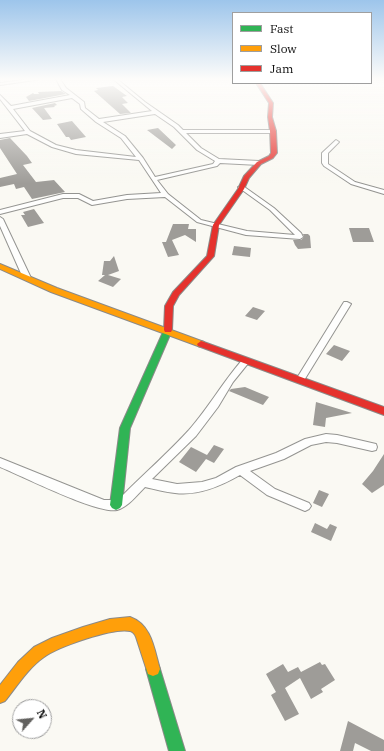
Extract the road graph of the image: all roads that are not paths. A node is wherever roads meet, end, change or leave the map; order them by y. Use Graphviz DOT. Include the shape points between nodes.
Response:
graph roads {
  1 [pos="15,114"];
  2 [pos="89,114"];
  3 [pos="145,114"];
  4 [pos="160,114"];
  5 [pos="270,114"];
  6 [pos="98,122"];
  7 [pos="273,131"];
  8 [pos="28,132"];
  9 [pos="181,132"];
  10 [pos="0,136"];
  11 [pos="336,142"];
  12 [pos="141,159"];
  13 [pos="218,161"];
  14 [pos="259,163"];
  15 [pos="154,178"];
  16 [pos="241,187"];
  17 [pos="384,192"];
  18 [pos="166,194"];
  19 [pos="0,212"];
  20 [pos="0,219"];
  21 [pos="216,225"];
  22 [pos="0,266"];
  23 [pos="27,278"];
  24 [pos="347,304"];
  25 [pos="168,331"];
  26 [pos="246,361"];
  27 [pos="300,380"];
  28 [pos="384,411"];
  29 [pos="372,447"];
  30 [pos="0,462"];
  31 [pos="240,470"];
  32 [pos="143,482"];
  33 [pos="116,505"];
  34 [pos="305,506"];
  35 [pos="0,696"];
  36 [pos="177,751"];
  1 -- 8 [label="street"];
  2 -- 6 [label="street"];
  3 -- 6 [label="street"];
  4 -- 9 [label="street"];
  5 -- 7 [label="street"];
  6 -- 12 [label="street" via="123,137"];
  7 -- 9 [label="street"];
  7 -- 14 [label="street" via="273,155"];
  8 -- 10 [label="street"];
  8 -- 12 [label="street" via="65,150"];
  9 -- 13 [label="street" via="199,149"];
  11 -- 17 [label="street" via="325,153 324,163 353,183"];
  12 -- 15 [label="street"];
  13 -- 14 [label="street"];
  13 -- 15 [label="street" via="215,165"];
  14 -- 16 [label="street"];
  15 -- 18 [label="street"];
  16 -- 21 [label="street"];
  16 -- 21 [label="street" via="271,208 300,237 246,233"];
  18 -- 19 [label="street" via="92,203 79,196 64,196"];
  18 -- 21 [label="street" via="199,221"];
  20 -- 23 [label="street"];
  21 -- 25 [label="street" via="210,256 176,294 169,306"];
  22 -- 23 [label="street"];
  23 -- 25 [label="street"];
  24 -- 27 [label="street"];
  25 -- 26 [label="street"];
  25 -- 33 [label="street" via="125,428"];
  26 -- 27 [label="street"];
  26 -- 32 [label="street" via="192,434"];
  27 -- 28 [label="street"];
  29 -- 31 [label="street" via="326,438 309,442 280,456"];
  30 -- 33 [label="street" via="84,498 104,505"];
  31 -- 32 [label="street" via="220,481 189,490"];
  31 -- 34 [label="street" via="271,492"];
  32 -- 33 [label="street"];
  35 -- 36 [label="street" via="44,649 117,625 137,626 142,633"];
}
